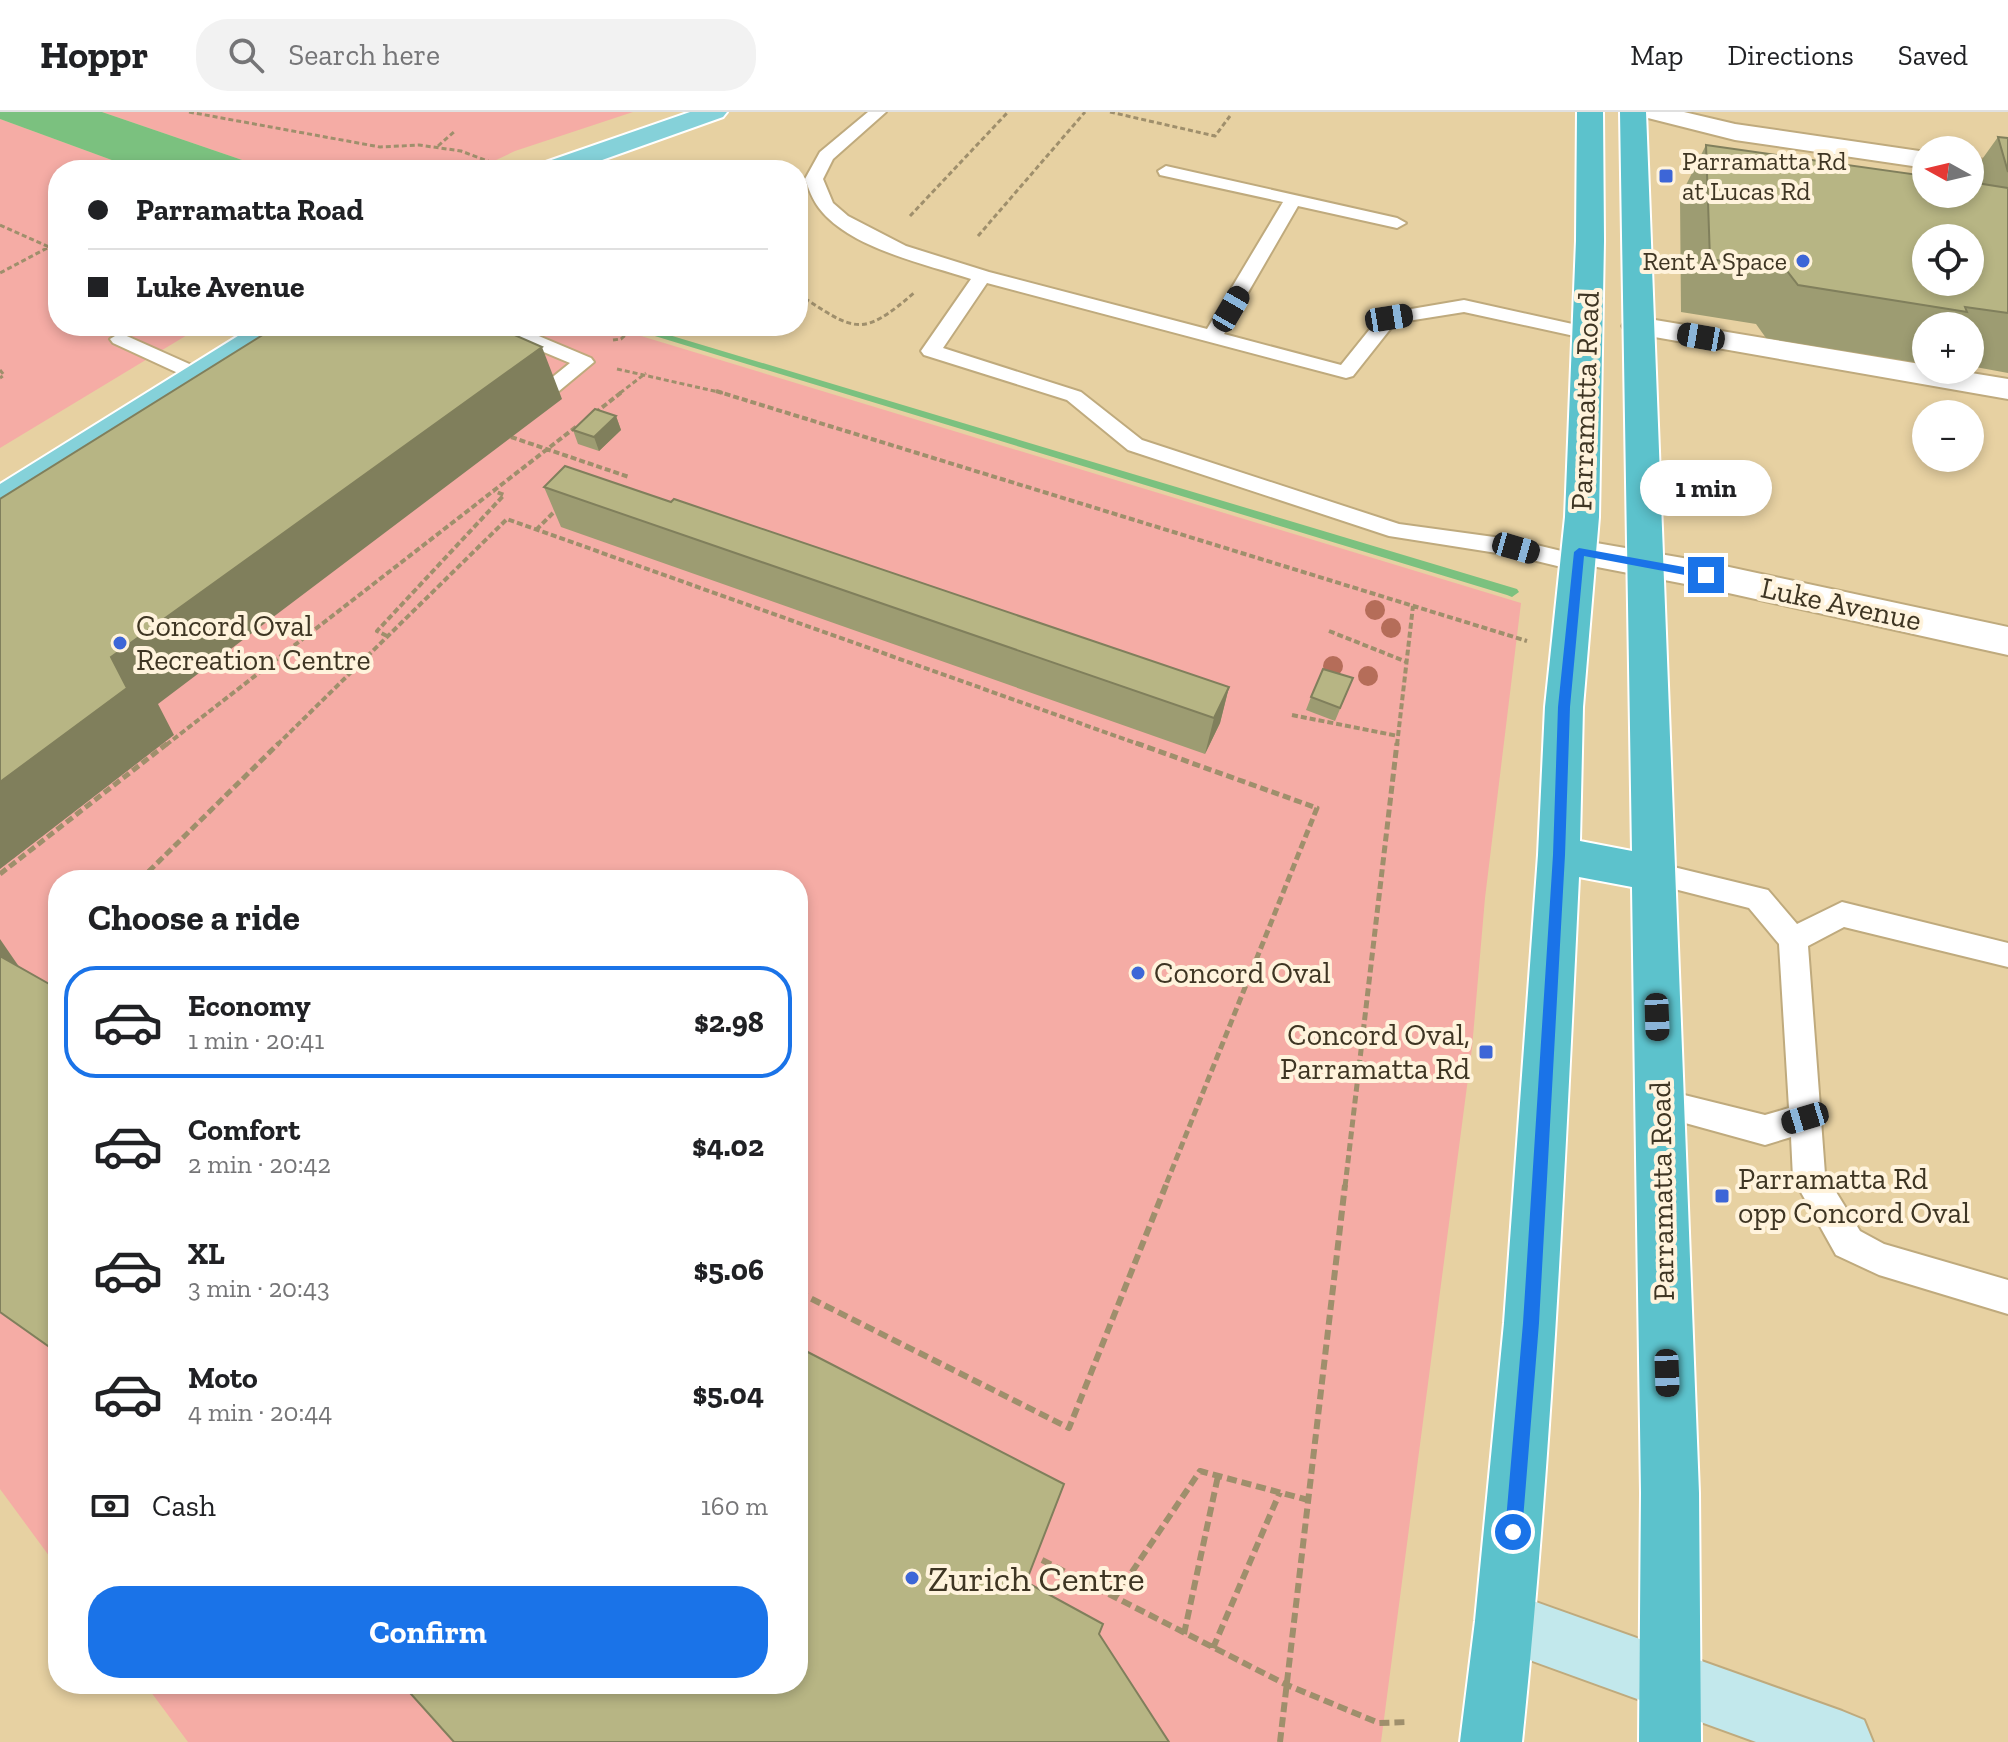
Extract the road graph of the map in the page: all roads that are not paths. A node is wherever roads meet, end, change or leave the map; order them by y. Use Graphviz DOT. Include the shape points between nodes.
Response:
graph roads {
  1 [pos="714,112"];
  2 [pos="878,112"];
  3 [pos="1590,112"];
  4 [pos="1633,112"];
  5 [pos="1653,112"];
  6 [pos="1735,132"];
  7 [pos="1633,140"];
  8 [pos="1912,158"];
  9 [pos="575,160"];
  10 [pos="1984,168"];
  11 [pos="1166,171"];
  12 [pos="2008,171"];
  13 [pos="1293,200"];
  14 [pos="1397,223"];
  15 [pos="982,276"];
  16 [pos="1637,326"];
  17 [pos="1588,333"];
  18 [pos="259,336"];
  19 [pos="522,336"];
  20 [pos="1212,337"];
  21 [pos="120,339"];
  22 [pos="198,375"];
  23 [pos="2008,389"];
  24 [pos="546,392"];
  25 [pos="0,500"];
  26 [pos="1579,558"];
  27 [pos="1645,565"];
  28 [pos="2008,641"];
  29 [pos="1559,855"];
  30 [pos="1653,873"];
  31 [pos="1793,940"];
  32 [pos="2008,955"];
  33 [pos="1660,1103"];
  34 [pos="1805,1118"];
  35 [pos="2008,1297"];
  36 [pos="1505,1621"];
  37 [pos="1671,1680"];
  38 [pos="1491,1742"];
  39 [pos="1670,1742"];
  40 [pos="1842,1742"];
  1 -- 9 [label="main road"];
  2 -- 15 [label="lane" via="826,156 814,179 825,205 851,228"];
  3 -- 17 [label="highway, Parramatta Road"];
  4 -- 7 [label="highway, Parramatta Road"];
  5 -- 6 [label="street"];
  6 -- 7 [label="street" via="1662,133"];
  6 -- 8 [label="street"];
  7 -- 16 [label="highway, Parramatta Road"];
  10 -- 12 [label="street"];
  11 -- 13 [label="lane"];
  13 -- 14 [label="lane"];
  13 -- 20 [label="lane"];
  15 -- 20 [label="lane"];
  15 -- 26 [label="lane" via="931,351 1074,396 1135,445 1397,531"];
  16 -- 23 [label="street"];
  16 -- 27 [label="highway, Parramatta Road"];
  17 -- 20 [label="lane" via="1464,306 1389,318 1346,372"];
  17 -- 26 [label="highway, Parramatta Road"];
  18 -- 22 [label="main road"];
  19 -- 24 [label="lane" via="584,362"];
  21 -- 22 [label="lane"];
  22 -- 25 [label="main road"];
  26 -- 27 [label="street, Luke Avenue"];
  26 -- 29 [label="highway, Parramatta Road" via="1564,707"];
  27 -- 28 [label="street, Luke Avenue"];
  27 -- 30 [label="highway, Parramatta Road"];
  29 -- 30 [label="highway"];
  29 -- 36 [label="highway, Parramatta Road" via="1531,1323"];
  30 -- 31 [label="lane" via="1758,898"];
  30 -- 33 [label="highway, Parramatta Road"];
  31 -- 32 [label="lane" via="1842,914"];
  31 -- 34 [label="lane"];
  33 -- 34 [label="lane" via="1765,1130"];
  33 -- 37 [label="highway, Parramatta Road"];
  34 -- 35 [label="lane" via="1809,1178 1848,1243 1879,1259"];
  36 -- 37 [label="main road"];
  36 -- 38 [label="highway, Parramatta Road"];
  37 -- 39 [label="highway, Parramatta Road"];
  37 -- 40 [label="main road"];
}
